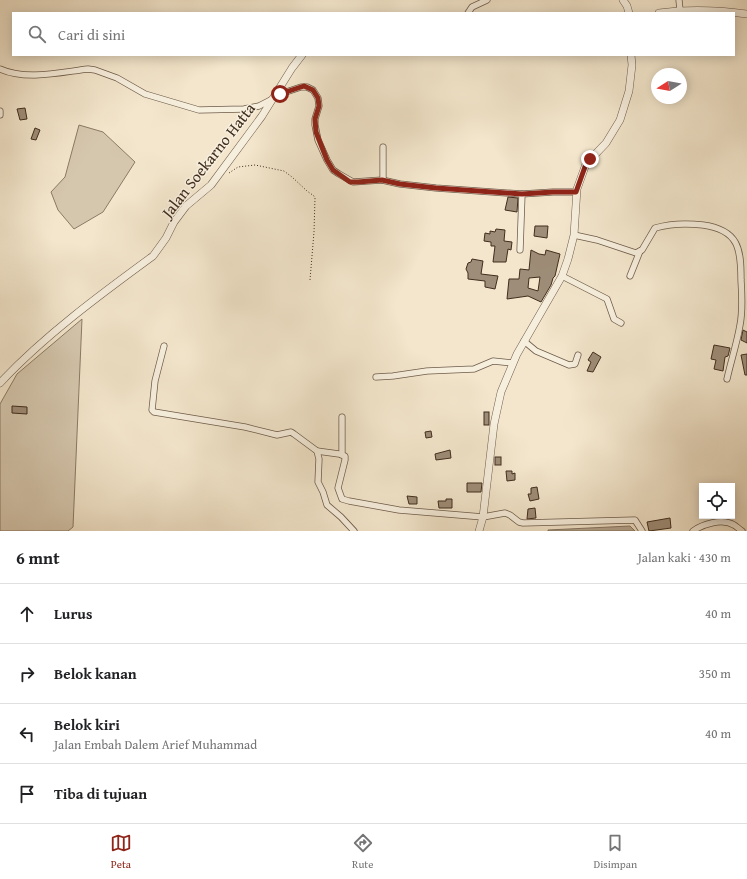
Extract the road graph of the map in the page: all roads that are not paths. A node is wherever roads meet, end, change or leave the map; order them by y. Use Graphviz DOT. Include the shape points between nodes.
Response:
graph roads {
  1 [pos="487,0"];
  2 [pos="623,0"];
  3 [pos="679,0"];
  4 [pos="680,10"];
  5 [pos="469,12"];
  6 [pos="629,12"];
  7 [pos="666,12"];
  8 [pos="728,12"];
  9 [pos="735,13"];
  10 [pos="747,14"];
  11 [pos="301,56"];
  12 [pos="631,56"];
  13 [pos="0,70"];
  14 [pos="272,100"];
  15 [pos="0,111"];
  16 [pos="0,115"];
  17 [pos="383,147"];
  18 [pos="383,180"];
  19 [pos="576,192"];
  20 [pos="522,194"];
  21 [pos="574,235"];
  22 [pos="520,250"];
  23 [pos="640,251"];
  24 [pos="562,276"];
  25 [pos="630,276"];
  26 [pos="745,305"];
  27 [pos="621,323"];
  28 [pos="524,341"];
  29 [pos="164,346"];
  30 [pos="578,355"];
  31 [pos="513,364"];
  32 [pos="376,377"];
  33 [pos="727,379"];
  34 [pos="0,383"];
  35 [pos="342,417"];
  36 [pos="317,451"];
  37 [pos="342,455"];
  38 [pos="483,517"];
  39 [pos="354,531"];
  40 [pos="479,531"];
  41 [pos="642,531"];
  42 [pos="693,531"];
  43 [pos="742,531"];
  1 -- 5 [label="street" via="472,7"];
  2 -- 6 [label="street"];
  3 -- 4 [label="street"];
  4 -- 7 [label="street"];
  4 -- 8 [label="street"];
  9 -- 10 [label="street"];
  11 -- 14 [label="street, Jalan Soekarno Hatta"];
  12 -- 19 [label="street" via="629,91 620,120 606,143 586,164"];
  13 -- 14 [label="street" via="16,74 48,75 95,70 124,81 145,94 199,110 259,106"];
  14 -- 18 [label="street" via="280,94 301,87 313,90 319,106 315,119 317,136 333,170 353,182"];
  14 -- 34 [label="street, Jalan Soekarno Hatta" via="219,174 186,206 153,256 48,338"];
  15 -- 16 [label="street"];
  17 -- 18 [label="street"];
  18 -- 20 [label="street" via="436,188"];
  19 -- 20 [label="street"];
  19 -- 21 [label="street"];
  20 -- 22 [label="street"];
  21 -- 23 [label="street" via="630,252"];
  21 -- 24 [label="street"];
  23 -- 25 [label="street"];
  23 -- 26 [label="street" via="655,228 662,226 686,223 720,229 731,237 739,249"];
  24 -- 27 [label="street" via="607,299 614,318"];
  24 -- 28 [label="street"];
  26 -- 33 [label="street"];
  28 -- 30 [label="street" via="536,351 569,365 575,364"];
  28 -- 31 [label="street"];
  29 -- 36 [label="street" via="155,381 151,408 154,412 277,435 291,432"];
  31 -- 32 [label="street" via="493,361 474,369"];
  31 -- 38 [label="street" via="498,402"];
  35 -- 37 [label="street"];
  36 -- 37 [label="street"];
  36 -- 39 [label="street" via="318,482 327,505"];
  37 -- 38 [label="street" via="345,460 338,488 342,499 399,510"];
  38 -- 40 [label="street"];
  38 -- 41 [label="street" via="505,513 519,522 535,524 635,520"];
  42 -- 43 [label="street" via="700,526 724,522 733,524"];
}
